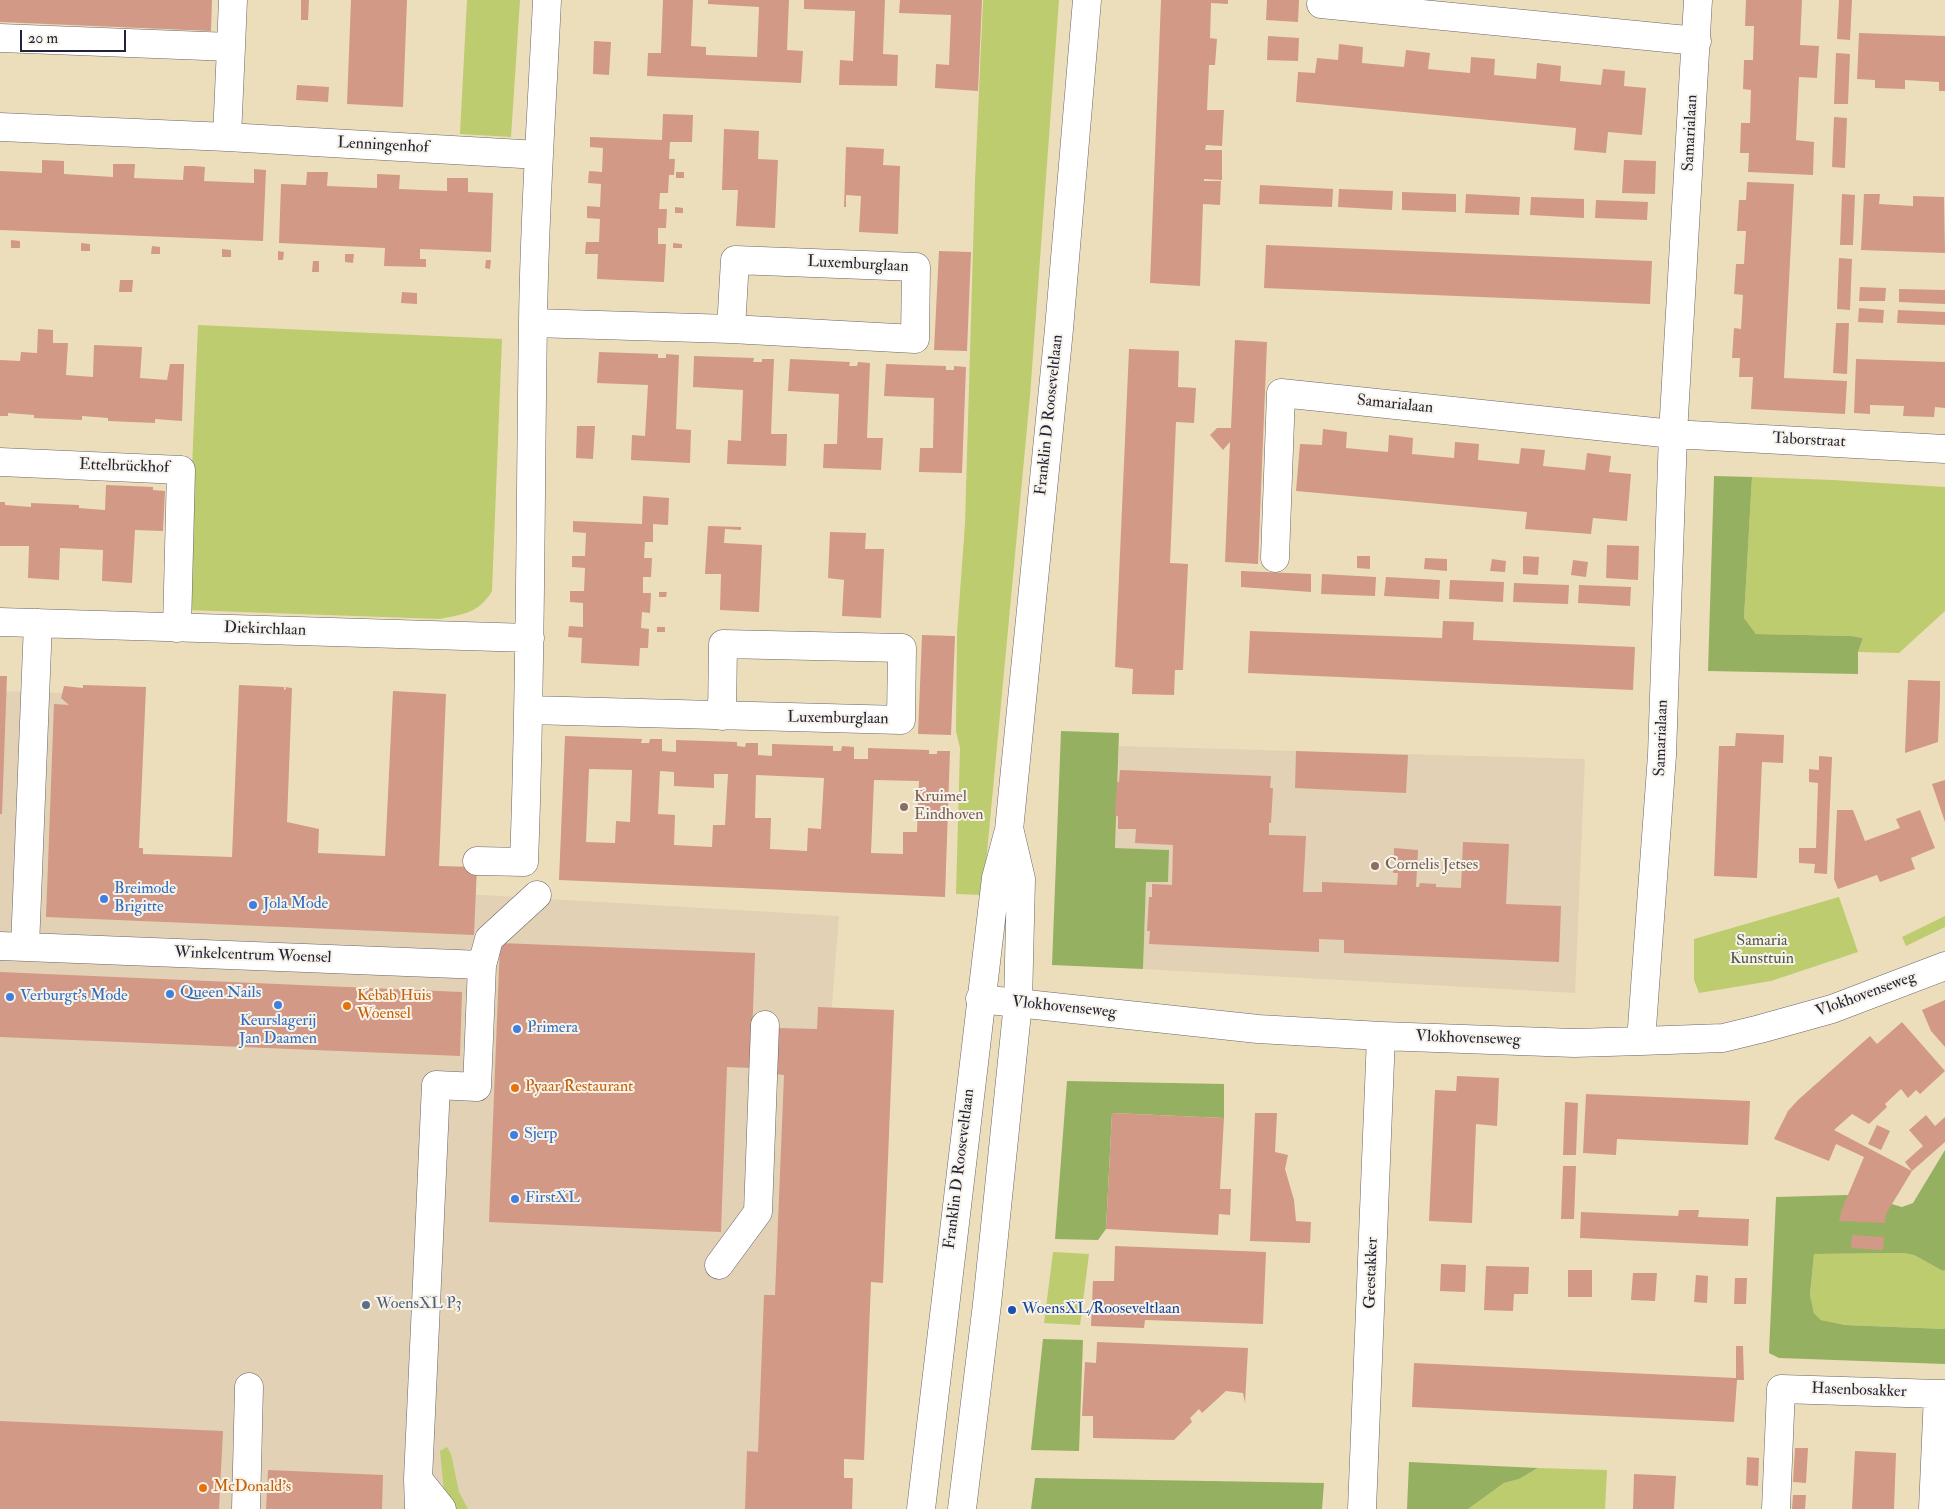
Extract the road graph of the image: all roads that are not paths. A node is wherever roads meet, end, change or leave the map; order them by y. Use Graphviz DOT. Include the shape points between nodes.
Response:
graph roads {
  1 [pos="234,0"];
  2 [pos="548,0"];
  3 [pos="1087,0"];
  4 [pos="1698,0"];
  5 [pos="1321,4"];
  6 [pos="0,38"];
  7 [pos="1697,41"];
  8 [pos="231,47"];
  9 [pos="0,127"];
  10 [pos="227,137"];
  11 [pos="539,155"];
  12 [pos="533,323"];
  13 [pos="731,329"];
  14 [pos="1673,434"];
  15 [pos="1945,448"];
  16 [pos="0,462"];
  17 [pos="1275,558"];
  18 [pos="0,622"];
  19 [pos="38,624"];
  20 [pos="177,628"];
  21 [pos="530,638"];
  22 [pos="529,710"];
  23 [pos="722,716"];
  24 [pos="1009,830"];
  25 [pos="477,861"];
  26 [pos="537,895"];
  27 [pos="12,947"];
  28 [pos="482,965"];
  29 [pos="1945,966"];
  30 [pos="980,999"];
  31 [pos="1018,1003"];
  32 [pos="765,1025"];
  33 [pos="1381,1036"];
  34 [pos="1641,1041"];
  35 [pos="719,1264"];
  36 [pos="249,1387"];
  37 [pos="1941,1394"];
  38 [pos="418,1479"];
  39 [pos="246,1509"];
  40 [pos="419,1509"];
  41 [pos="442,1509"];
  42 [pos="920,1509"];
  43 [pos="962,1509"];
  44 [pos="1362,1509"];
  45 [pos="1776,1509"];
  46 [pos="1933,1509"];
  1 -- 8 [label="street"];
  2 -- 11 [label="street"];
  3 -- 24 [label="street, Franklin D Rooseveltlaan" via="1059,329"];
  4 -- 7 [label="street, Samarialaan"];
  5 -- 7 [label="street"];
  6 -- 8 [label="street"];
  7 -- 14 [label="street, Samarialaan"];
  8 -- 10 [label="street"];
  9 -- 10 [label="street, Lenningenhof"];
  10 -- 11 [label="street, Lenningenhof"];
  11 -- 12 [label="street"];
  12 -- 13 [label="street, Luxemburglaan"];
  12 -- 21 [label="street"];
  13 -- 13 [label="street, Luxemburglaan" via="915,339 916,267 735,260"];
  14 -- 15 [label="street, Taborstraat"];
  14 -- 17 [label="street, Samarialaan" via="1281,393"];
  14 -- 34 [label="street, Samarialaan" via="1662,755"];
  16 -- 20 [label="street, Ettelbrückhof" via="181,470"];
  18 -- 19 [label="street, Diekirchlaan"];
  19 -- 20 [label="street, Diekirchlaan"];
  19 -- 27 [label="street, Winkelcentrum Woensel"];
  20 -- 21 [label="street, Diekirchlaan"];
  21 -- 22 [label="street"];
  22 -- 23 [label="street, Luxemburglaan"];
  22 -- 25 [label="street" via="524,862"];
  23 -- 23 [label="street, Luxemburglaan" via="723,644 902,648 901,720"];
  24 -- 30 [label="street, Franklin D Rooseveltlaan" via="996,878"];
  24 -- 31 [label="street, Franklin D Rooseveltlaan" via="1021,879"];
  26 -- 28 [label="street" via="489,939"];
  27 -- 28 [label="street, Winkelcentrum Woensel"];
  28 -- 38 [label="street" via="477,1087 436,1085"];
  29 -- 34 [label="street, Vlokhovenseweg" via="1832,1009 1760,1030 1722,1038"];
  30 -- 31 [label="street, Vlokhovenseweg"];
  30 -- 42 [label="street, Franklin D Rooseveltlaan"];
  31 -- 33 [label="street, Vlokhovenseweg" via="1258,1030"];
  31 -- 43 [label="street, Franklin D Rooseveltlaan"];
  32 -- 35 [label="street" via="758,1212"];
  33 -- 34 [label="street, Vlokhovenseweg"];
  33 -- 44 [label="street, Geestakker"];
  36 -- 39 [label="street"];
  37 -- 45 [label="street, Hasenbosakker" via="1781,1389"];
  37 -- 46 [label="street"];
  38 -- 40 [label="street"];
  38 -- 41 [label="street"];
}
